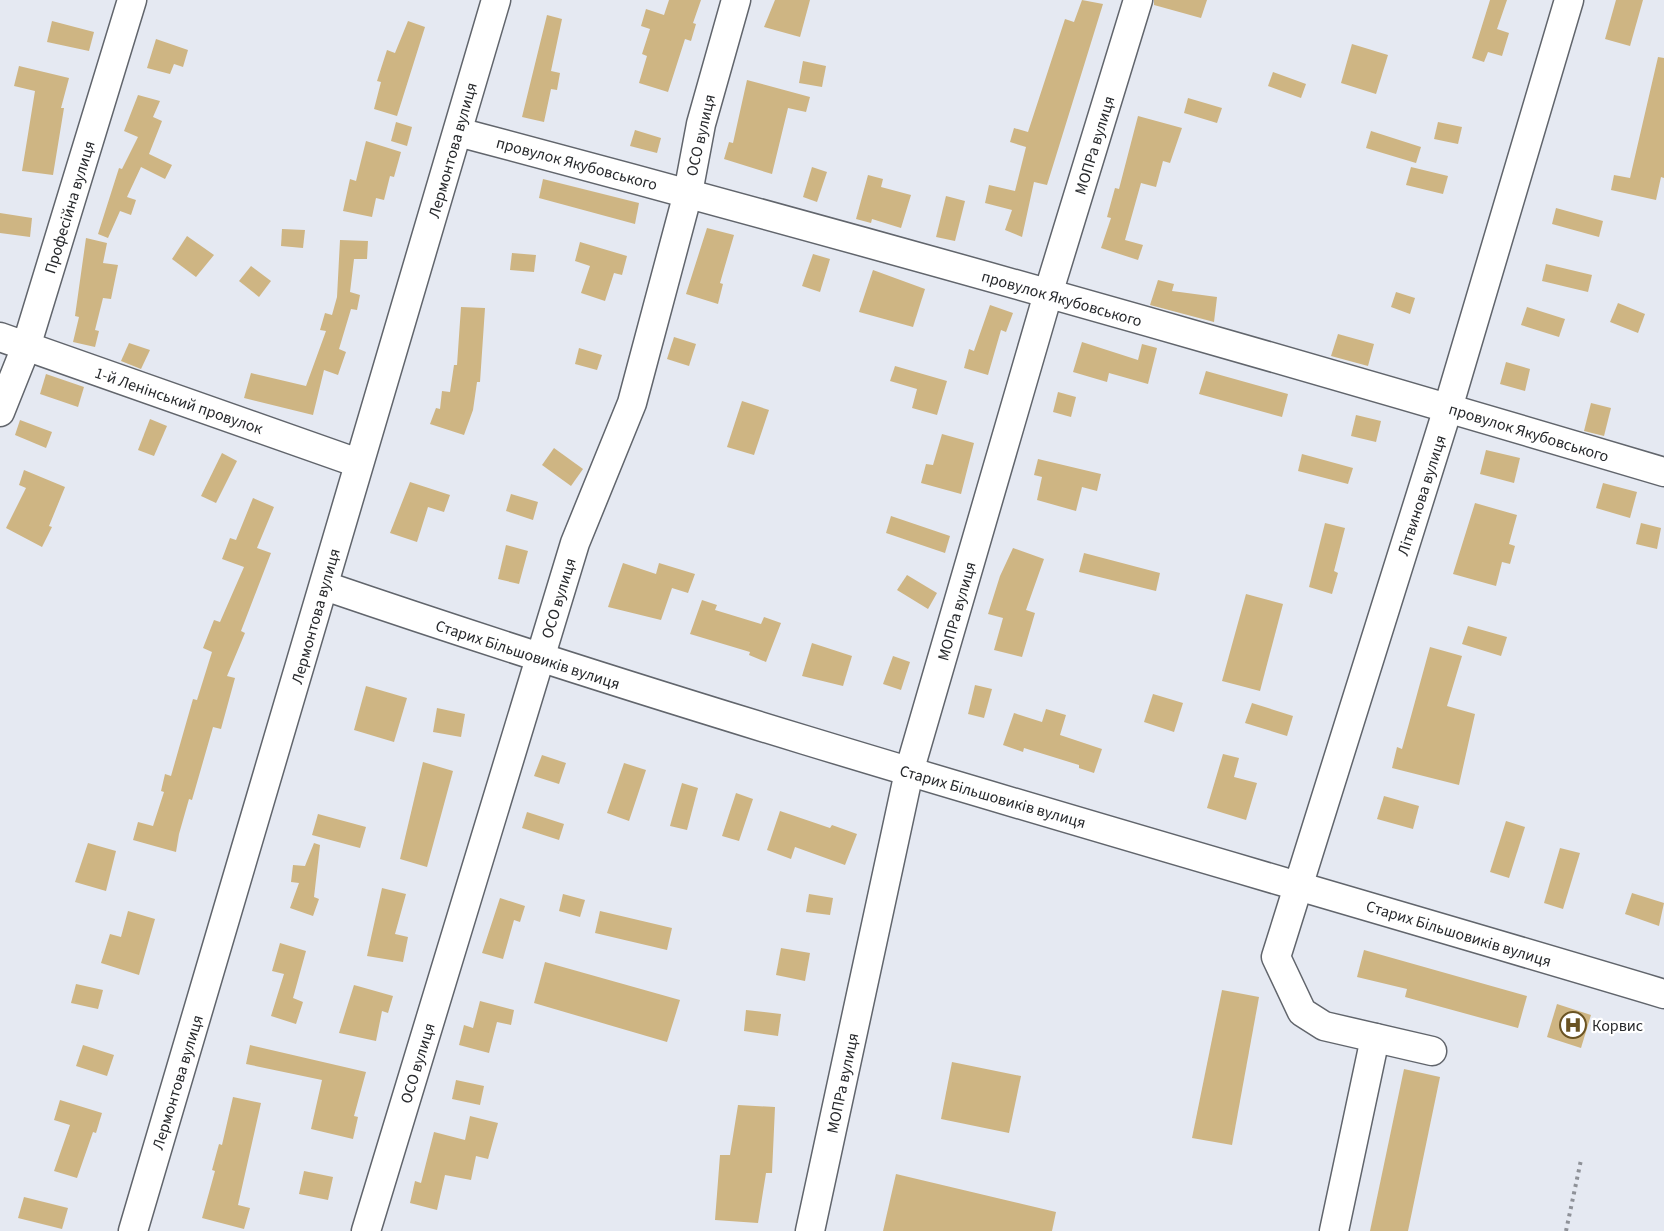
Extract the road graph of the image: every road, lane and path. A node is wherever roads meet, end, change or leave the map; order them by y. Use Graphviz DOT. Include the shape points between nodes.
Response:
graph roads {
  1 [pos="132,0"];
  2 [pos="496,0"];
  3 [pos="735,0"];
  4 [pos="1138,0"];
  5 [pos="1569,0"];
  6 [pos="458,132"];
  7 [pos="688,193"];
  8 [pos="1048,294"];
  9 [pos="0,337"];
  10 [pos="26,347"];
  11 [pos="1449,408"];
  12 [pos="0,412"];
  13 [pos="358,463"];
  14 [pos="1664,472"];
  15 [pos="325,586"];
  16 [pos="539,659"];
  17 [pos="909,772"];
  18 [pos="1298,884"];
  19 [pos="1664,994"];
  20 [pos="1375,1038"];
  21 [pos="1432,1051"];
  22 [pos="1581,1160"];
  23 [pos="133,1231"];
  24 [pos="366,1231"];
  25 [pos="810,1231"];
  26 [pos="1335,1231"];
  27 [pos="1566,1231"];
  1 -- 10 [label="street, Професійна вулиця"];
  2 -- 6 [label="street, Лермонтова вулиця"];
  3 -- 7 [label="street, ОСО вулиця" via="701,124"];
  4 -- 8 [label="street, МОПРа вулиця"];
  5 -- 11 [label="street, Літвинова вулиця"];
  6 -- 7 [label="street, провулок Якубовського"];
  6 -- 13 [label="street, Лермонтова вулиця"];
  7 -- 8 [label="street, провулок Якубовського"];
  7 -- 16 [label="street, ОСО вулиця" via="632,403 575,543"];
  8 -- 11 [label="street, провулок Якубовського"];
  8 -- 17 [label="street, МОПРа вулиця"];
  9 -- 10 [label="street, 1-й Ленінський провулок"];
  10 -- 12 [label="street, Професійна вулиця"];
  10 -- 13 [label="street, 1-й Ленінський провулок"];
  11 -- 14 [label="street, провулок Якубовського"];
  11 -- 18 [label="street, Літвинова вулиця"];
  13 -- 15 [label="street, Лермонтова вулиця"];
  15 -- 16 [label="street, Старих Більшовиків вулиця"];
  15 -- 23 [label="street, Лермонтова вулиця"];
  16 -- 17 [label="street, Старих Більшовиків вулиця"];
  16 -- 24 [label="street, ОСО вулиця"];
  17 -- 18 [label="street, Старих Більшовиків вулиця"];
  17 -- 25 [label="street, МОПРа вулиця"];
  18 -- 19 [label="street, Старих Більшовиків вулиця"];
  18 -- 20 [label="street, Літвинова вулиця" via="1276,957 1302,1012 1324,1026"];
  20 -- 21 [label="street, Літвинова вулиця"];
  20 -- 26 [label="street"];
  22 -- 27 [label="path"];
}
